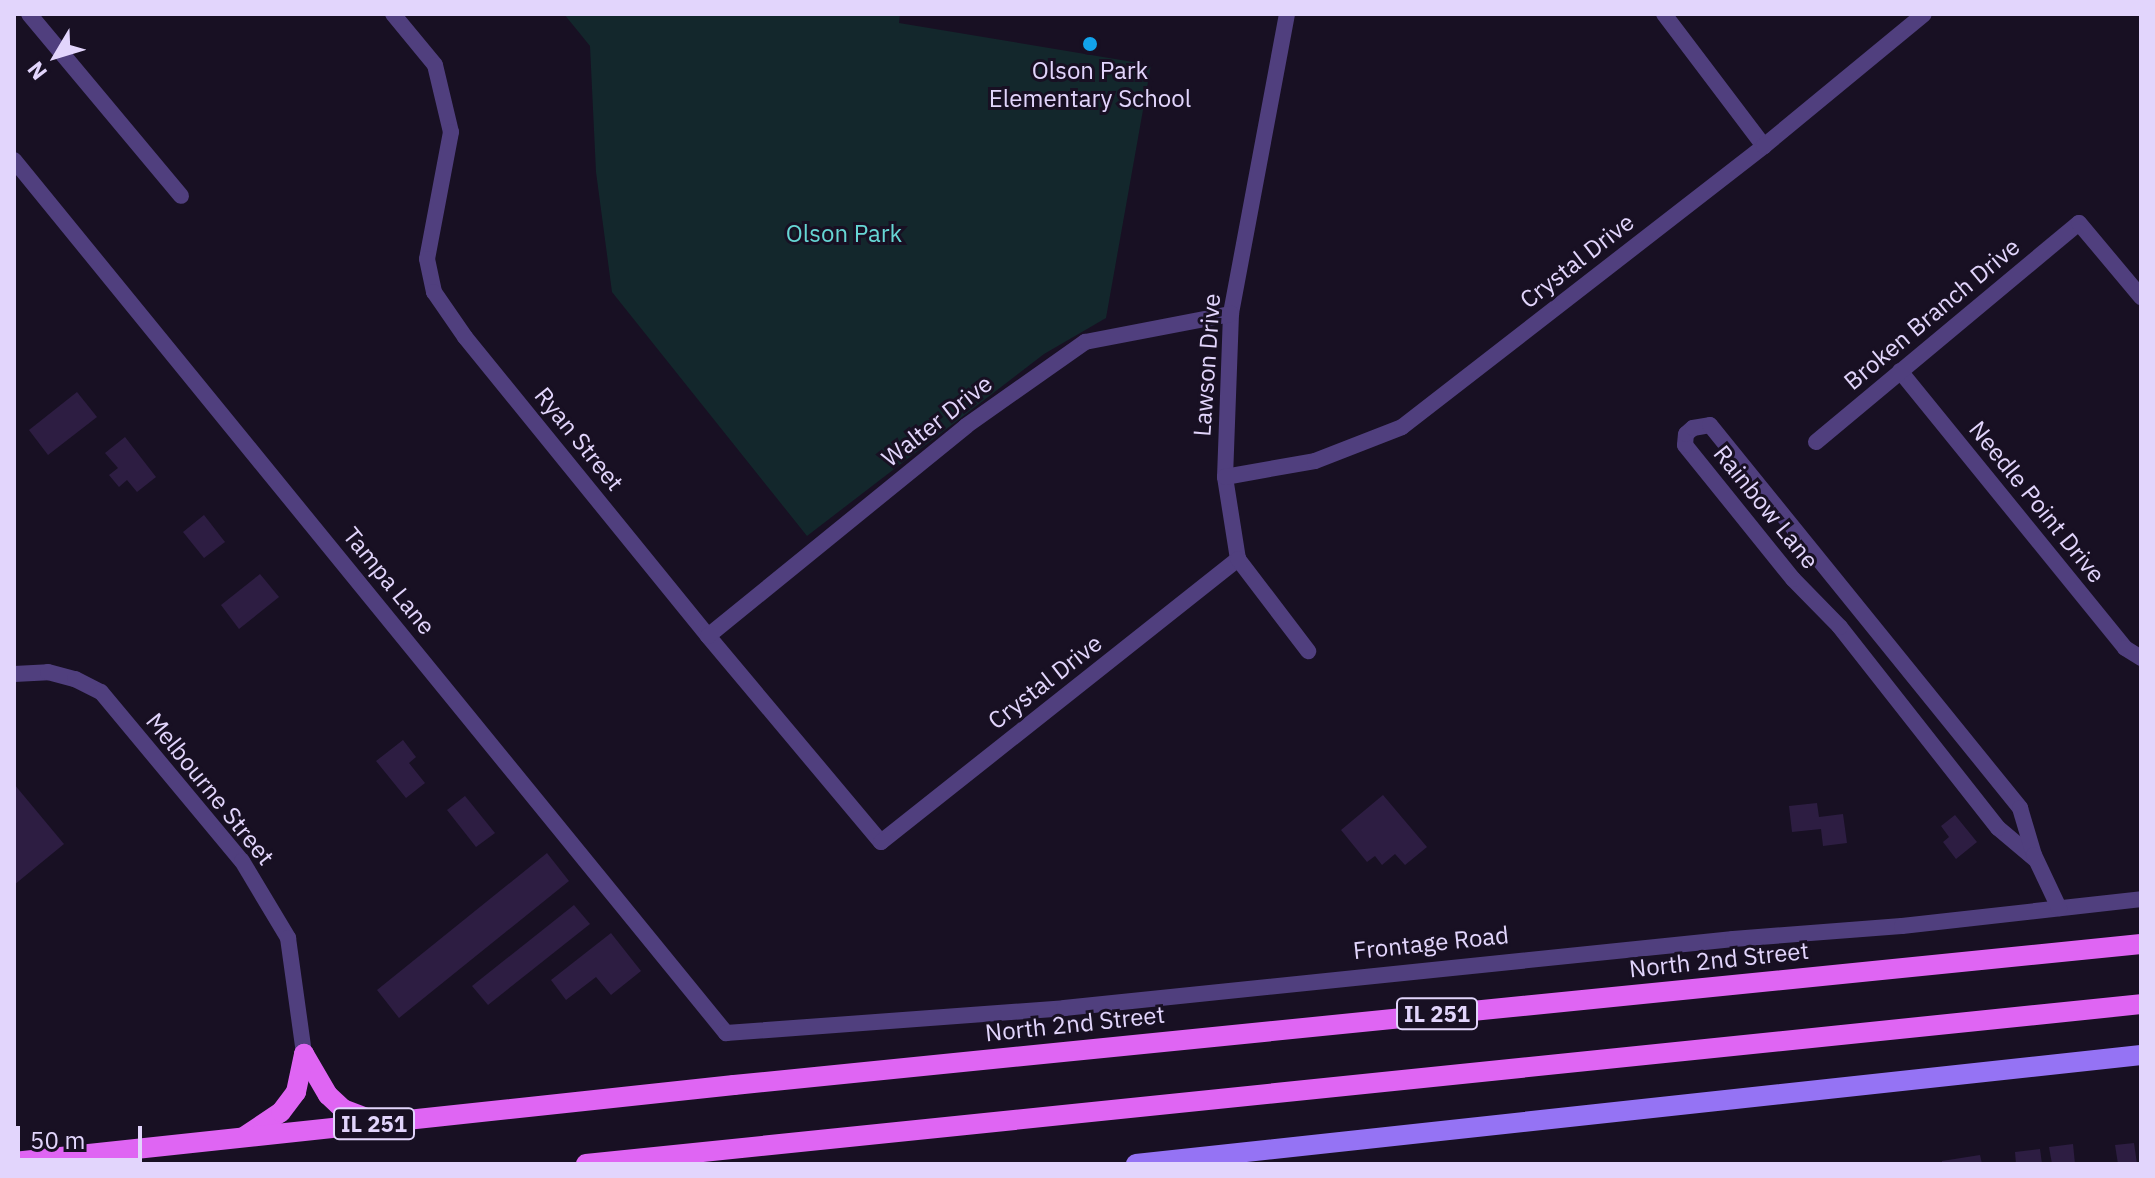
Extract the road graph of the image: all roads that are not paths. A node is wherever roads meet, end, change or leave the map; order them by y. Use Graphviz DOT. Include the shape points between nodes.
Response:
graph roads {
  1 [pos="393,14"];
  2 [pos="1287,14"];
  3 [pos="1664,14"];
  4 [pos="1924,14"];
  5 [pos="32,15"];
  6 [pos="1764,146"];
  7 [pos="14,160"];
  8 [pos="181,196"];
  9 [pos="2141,297"];
  10 [pos="1231,314"];
  11 [pos="1900,371"];
  12 [pos="1816,442"];
  13 [pos="1225,477"];
  14 [pos="1238,559"];
  15 [pos="708,636"];
  16 [pos="1308,651"];
  17 [pos="2141,658"];
  18 [pos="14,674"];
  19 [pos="881,842"];
  20 [pos="2035,859"];
  21 [pos="2141,899"];
  22 [pos="2059,908"];
  23 [pos="2141,944"];
  24 [pos="2141,1004"];
  25 [pos="726,1033"];
  26 [pos="304,1054"];
  27 [pos="2141,1055"];
  28 [pos="381,1124"];
  29 [pos="241,1139"];
  30 [pos="14,1162"];
  31 [pos="586,1164"];
  32 [pos="1136,1164"];
  1 -- 15 [label="street, Ryan Street" via="435,65 451,132 427,259 434,292"];
  2 -- 10 [label="street, Lawson Drive"];
  3 -- 6 [label="street"];
  4 -- 6 [label="street, Crystal Drive"];
  5 -- 8 [label="street"];
  6 -- 13 [label="street, Crystal Drive" via="1402,427 1315,461"];
  7 -- 25 [label="street, Tampa Lane"];
  9 -- 11 [label="street, Broken Branch Drive" via="2079,223"];
  10 -- 13 [label="street, Lawson Drive"];
  10 -- 15 [label="street, Walter Drive" via="1085,342 966,426"];
  11 -- 12 [label="street, Broken Branch Drive"];
  11 -- 17 [label="street, Needle Point Drive" via="2125,648"];
  13 -- 14 [label="street, Lawson Drive"];
  14 -- 16 [label="street, Lawson Drive"];
  14 -- 19 [label="street, Crystal Drive"];
  15 -- 19 [label="street, Ryan Street"];
  18 -- 26 [label="street, Melbourne Street" via="48,672 101,692 242,861 288,938"];
  20 -- 20 [label="street, Rainbow Lane" via="2020,808 1710,425 1693,428 1685,445 1793,579 1840,627 1998,828"];
  20 -- 22 [label="street, Rainbow Lane"];
  21 -- 22 [label="street, Frontage Road"];
  22 -- 25 [label="street, Frontage Road" via="1064,1008"];
  23 -- 28 [label="main road, North 2nd Street / IL 251"];
  24 -- 31 [label="main road"];
  26 -- 28 [label="main road" via="328,1095 343,1109"];
  26 -- 29 [label="main road" via="296,1092 281,1112"];
  27 -- 32 [label="street"];
  28 -- 29 [label="main road, North 2nd Street / IL 251"];
  29 -- 30 [label="main road, North 2nd Street / IL 251"];
}
